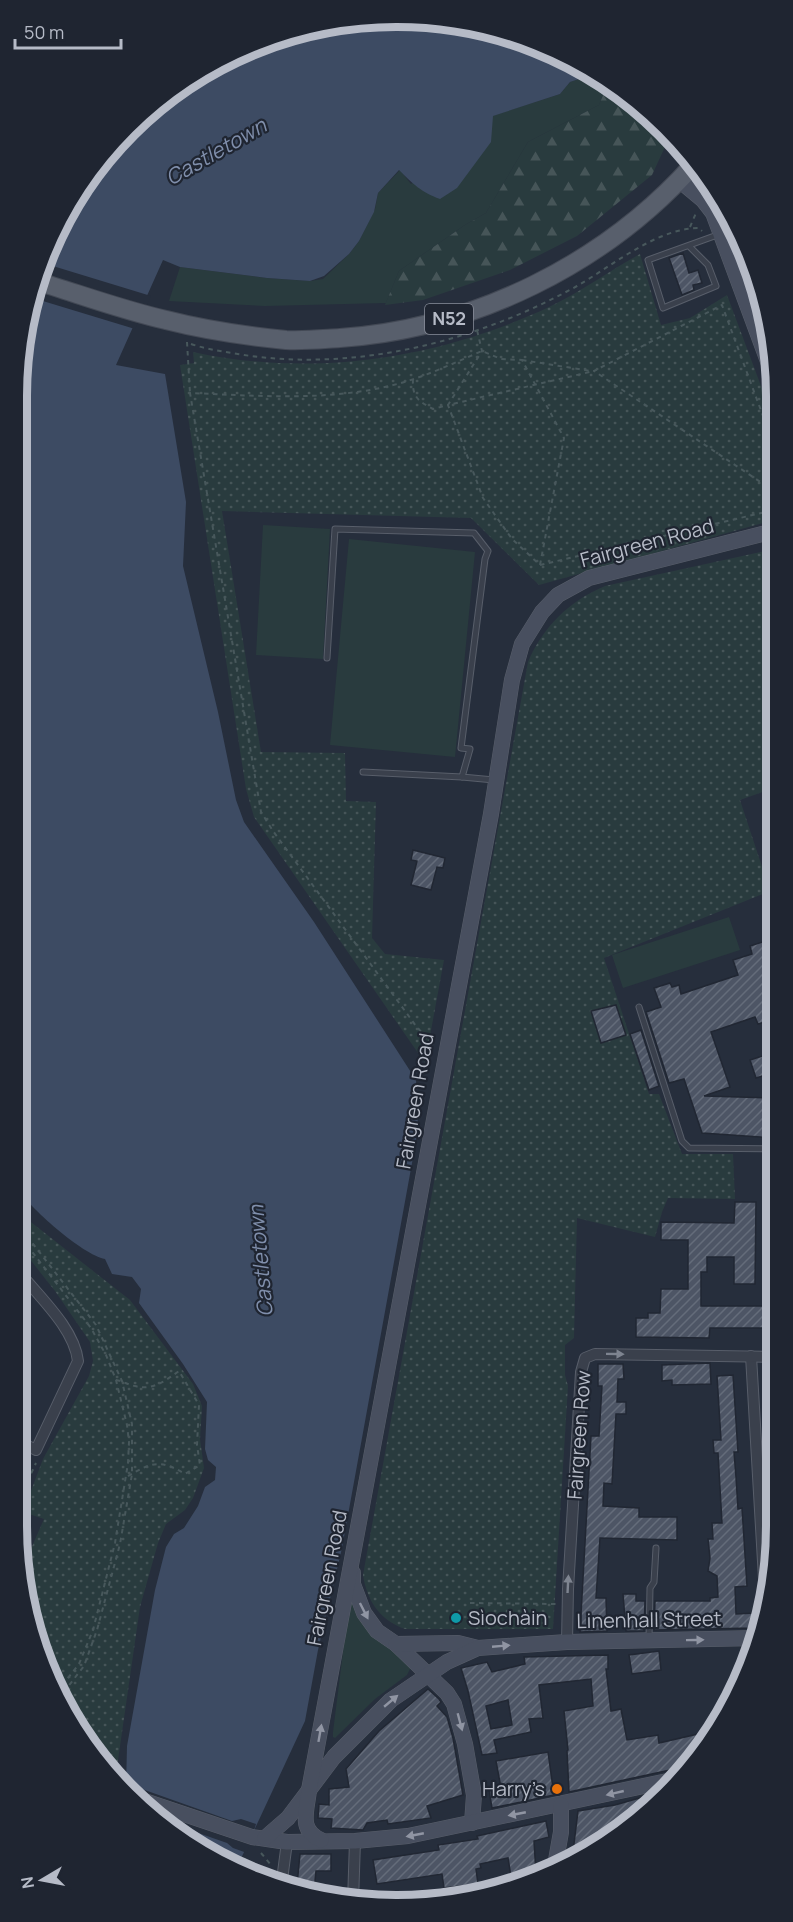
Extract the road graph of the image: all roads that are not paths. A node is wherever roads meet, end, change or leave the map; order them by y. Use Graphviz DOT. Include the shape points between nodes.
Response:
graph roads {
  1 [pos="688,171"];
  2 [pos="722,233"];
  3 [pos="689,246"];
  4 [pos="45,284"];
  5 [pos="750,290"];
  6 [pos="742,293"];
  7 [pos="765,367"];
  8 [pos="766,533"];
  9 [pos="327,658"];
  10 [pos="363,772"];
  11 [pos="462,777"];
  12 [pos="496,781"];
  13 [pos="639,1007"];
  14 [pos="766,1149"];
  15 [pos="27,1281"];
  16 [pos="751,1356"];
  17 [pos="766,1357"];
  18 [pos="27,1446"];
  19 [pos="656,1548"];
  20 [pos="353,1555"];
  21 [pos="763,1569"];
  22 [pos="748,1638"];
  23 [pos="649,1641"];
  24 [pos="567,1642"];
  25 [pos="396,1644"];
  26 [pos="478,1648"];
  27 [pos="428,1674"];
  28 [pos="662,1783"];
  29 [pos="309,1790"];
  30 [pos="155,1805"];
  31 [pos="561,1805"];
  32 [pos="472,1823"];
  33 [pos="321,1840"];
  34 [pos="355,1841"];
  35 [pos="258,1842"];
  36 [pos="287,1842"];
  37 [pos="556,1859"];
  38 [pos="282,1876"];
  39 [pos="353,1892"];
  1 -- 2 [label="main road"];
  1 -- 4 [label="main road, N52" via="624,229 526,288 444,321 365,336 289,340 212,331"];
  2 -- 3 [label="lane"];
  2 -- 6 [label="main road"];
  3 -- 3 [label="lane" via="648,260 663,308 716,286 708,265"];
  5 -- 6 [label="lane"];
  6 -- 7 [label="main road"];
  8 -- 12 [label="main road, Fairgreen Road" via="589,578 558,595 522,644 512,680"];
  9 -- 11 [label="lane" via="335,529 474,533 488,551 460,748 470,749"];
  10 -- 11 [label="lane"];
  11 -- 12 [label="lane"];
  12 -- 20 [label="main road, Fairgreen Road"];
  13 -- 14 [label="lane" via="682,1141 689,1148"];
  15 -- 18 [label="street" via="70,1334 78,1361 36,1450"];
  16 -- 17 [label="street"];
  16 -- 21 [label="street"];
  24 -- 16 [label="street, Fairgreen Row, one-way" via="581,1372 585,1358 595,1354"];
  19 -- 23 [label="lane"];
  20 -- 25 [label="main road, one-way" via="353,1584 364,1613 377,1631"];
  29 -- 20 [label="main road, Fairgreen Road, one-way"];
  23 -- 22 [label="main road, Linenhall Street, one-way"];
  23 -- 24 [label="main road, Linenhall Street"];
  26 -- 24 [label="main road, Linenhall Street, one-way"];
  25 -- 26 [label="main road" via="458,1643"];
  25 -- 27 [label="main road"];
  26 -- 27 [label="main road, Linenhall Street"];
  29 -- 27 [label="main road, Linenhall Street, one-way" via="361,1729 391,1700"];
  27 -- 32 [label="main road, one-way" via="447,1693 459,1717 474,1795"];
  28 -- 31 [label="main road, one-way"];
  29 -- 33 [label="main road, Fairgreen Road" via="306,1828"];
  29 -- 35 [label="main road, Linenhall Street" via="288,1818"];
  30 -- 35 [label="main road"];
  31 -- 32 [label="main road, one-way"];
  31 -- 37 [label="main road"];
  32 -- 34 [label="main road, one-way" via="408,1836"];
  33 -- 34 [label="main road"];
  33 -- 36 [label="main road"];
  34 -- 39 [label="street"];
  35 -- 36 [label="main road"];
  36 -- 38 [label="street"];
}
